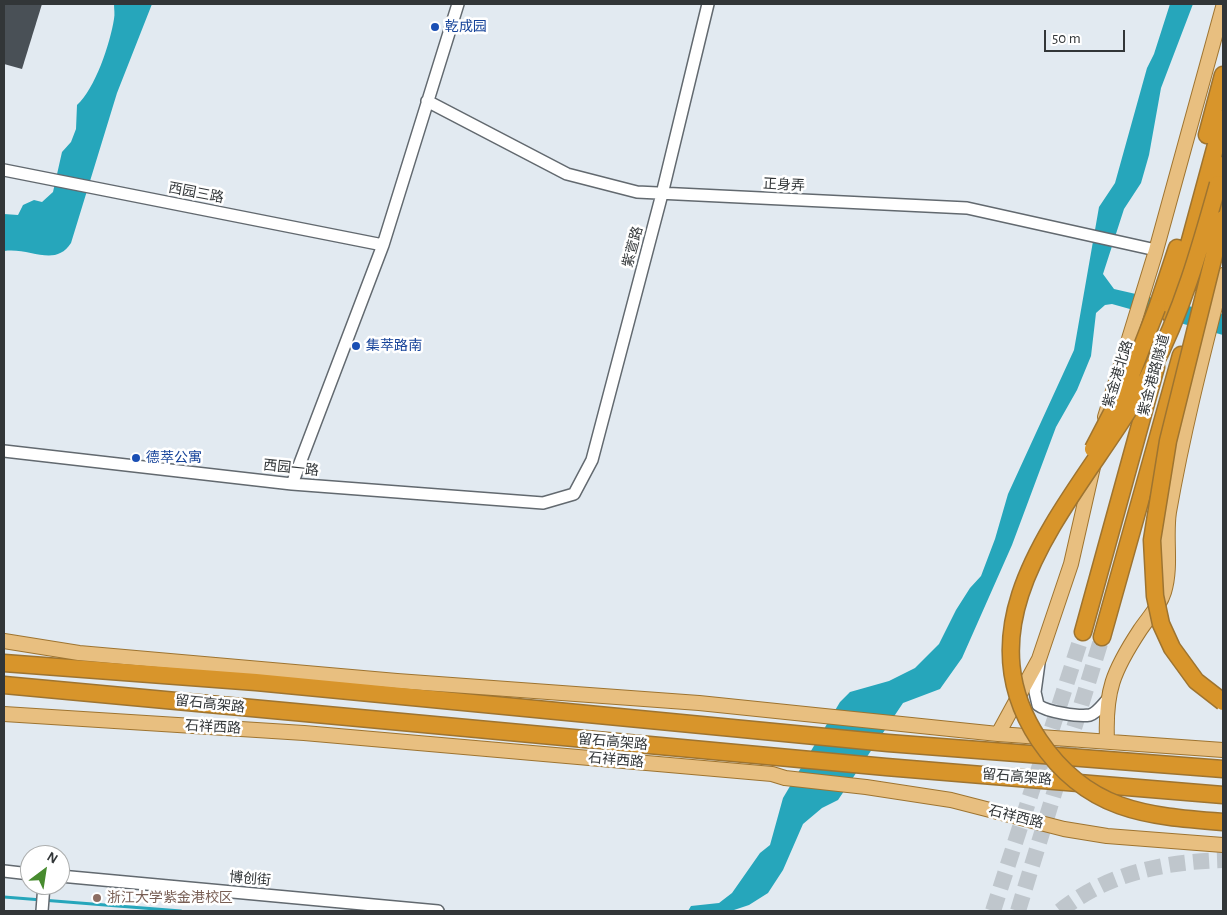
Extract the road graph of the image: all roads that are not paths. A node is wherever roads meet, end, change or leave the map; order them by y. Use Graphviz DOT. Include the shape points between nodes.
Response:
graph roads {
  1 [pos="458,4"];
  2 [pos="708,4"];
  3 [pos="1223,7"];
  4 [pos="1223,75"];
  5 [pos="427,101"];
  6 [pos="1223,118"];
  7 [pos="1223,165"];
  8 [pos="4,170"];
  9 [pos="1221,191"];
  10 [pos="662,194"];
  11 [pos="1223,219"];
  12 [pos="382,245"];
  13 [pos="1156,250"];
  14 [pos="1223,275"];
  15 [pos="4,451"];
  16 [pos="292,484"];
  17 [pos="574,494"];
  18 [pos="1055,522"];
  19 [pos="1083,632"];
  20 [pos="1102,637"];
  21 [pos="4,641"];
  22 [pos="4,657"];
  23 [pos="1039,659"];
  24 [pos="4,663"];
  25 [pos="43,666"];
  26 [pos="4,685"];
  27 [pos="31,687"];
  28 [pos="4,693"];
  29 [pos="1108,699"];
  30 [pos="1223,702"];
  31 [pos="4,714"];
  32 [pos="998,734"];
  33 [pos="1107,740"];
  34 [pos="1223,750"];
  35 [pos="1223,769"];
  36 [pos="1223,795"];
  37 [pos="1223,822"];
  38 [pos="1223,845"];
  39 [pos="4,871"];
  40 [pos="20,873"];
  41 [pos="70,877"];
  42 [pos="43,895"];
  43 [pos="42,909"];
  44 [pos="438,911"];
  1 -- 5 [label="street"];
  2 -- 10 [label="street, 紫萱路"];
  3 -- 13 [label="main road, 紫金港北路"];
  4 -- 18 [label="highway, bridge" via="1182,230 1157,308 1129,380"];
  5 -- 10 [label="street, 正身弄" via="567,174 637,192"];
  5 -- 12 [label="street"];
  6 -- 19 [label="highway, 紫金港路隧道"];
  7 -- 9 [label="highway"];
  8 -- 12 [label="street, 西园三路"];
  9 -- 18 [label="highway, bridge" via="1192,274 1151,372"];
  9 -- 20 [label="highway, 紫金港路隧道" via="1160,433"];
  10 -- 13 [label="street, 正身弄" via="967,208"];
  10 -- 17 [label="street, 紫萱路" via="592,460"];
  11 -- 30 [label="highway, bridge" via="1168,441 1152,540 1155,596 1161,624 1172,648 1196,681"];
  12 -- 16 [label="street"];
  13 -- 23 [label="main road, 紫金港北路" via="1111,395 1071,564"];
  14 -- 29 [label="main road" via="1195,383 1174,486 1164,592 1126,652 1113,678"];
  15 -- 16 [label="street, 西园一路"];
  16 -- 17 [label="street, 西园一路" via="543,503"];
  18 -- 37 [label="highway, bridge" via="1029,570 1012,623 1010,653 1015,691 1030,726 1056,763 1072,778 1115,805 1146,814"];
  21 -- 32 [label="main road" via="79,653 823,715"];
  22 -- 25 [label="highway"];
  23 -- 29 [label="street" via="1035,692 1038,706 1046,711 1089,715"];
  23 -- 32 [label="main road, 紫金港北路"];
  24 -- 25 [label="highway, 留石高架路"];
  25 -- 35 [label="highway, 留石高架路" via="256,682 888,743"];
  26 -- 27 [label="highway, 留石高架路"];
  27 -- 28 [label="highway"];
  27 -- 36 [label="highway, 留石高架路" via="886,767"];
  29 -- 33 [label="main road"];
  31 -- 38 [label="main road, 石祥西路" via="304,733 772,774 951,800 1064,829 1107,836"];
  32 -- 33 [label="main road"];
  33 -- 34 [label="main road"];
  39 -- 40 [label="street"];
  41 -- 44 [label="street, 博创街"];
  42 -- 43 [label="street"];
}
